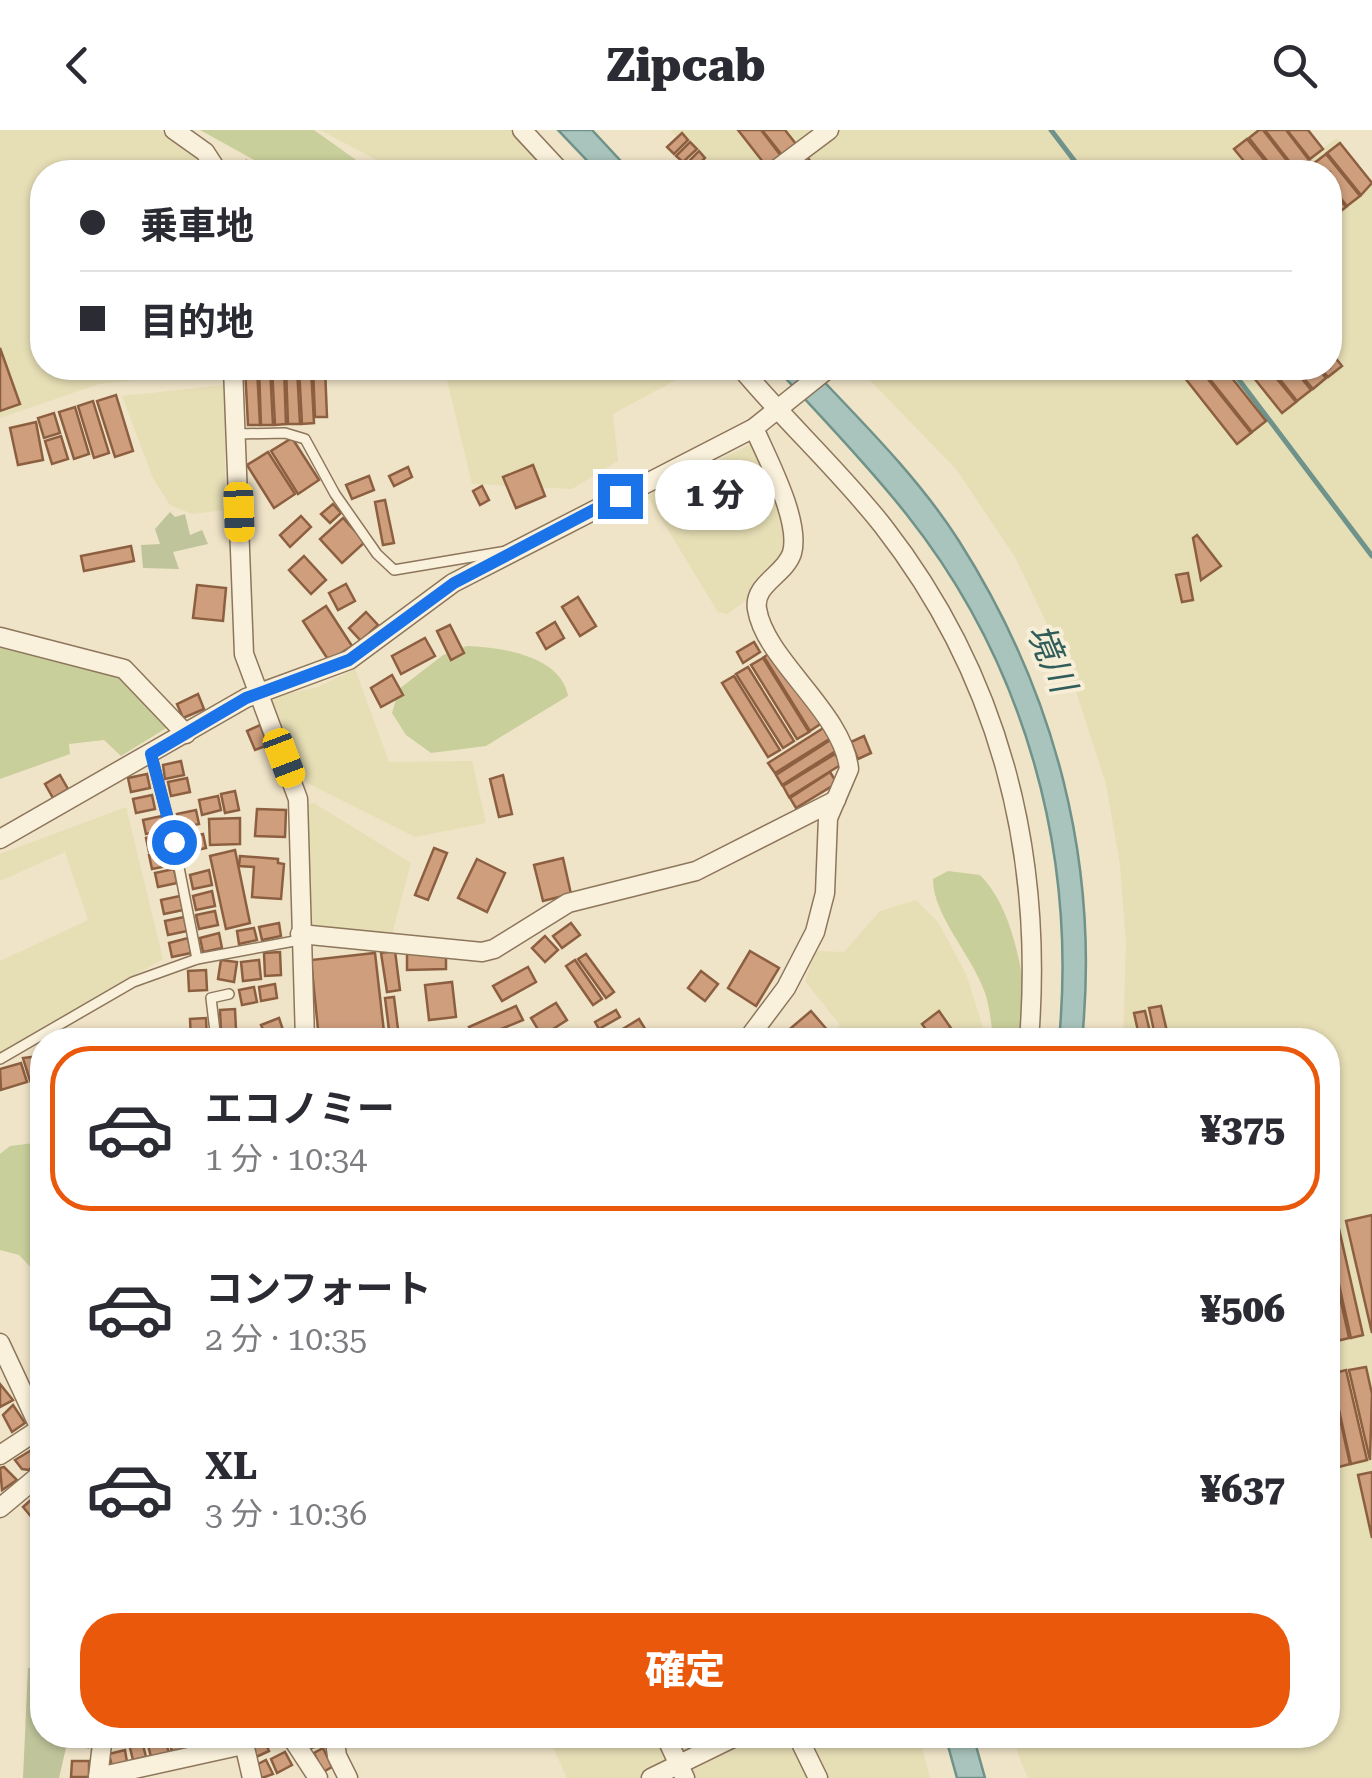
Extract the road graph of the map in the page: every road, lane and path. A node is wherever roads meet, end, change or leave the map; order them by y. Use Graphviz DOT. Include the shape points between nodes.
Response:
graph roads {
  1 [pos="174,130"];
  2 [pos="522,130"];
  3 [pos="830,130"];
  4 [pos="210,160"];
  5 [pos="550,160"];
  6 [pos="789,160"];
  7 [pos="234,380"];
  8 [pos="752,380"];
  9 [pos="815,380"];
  10 [pos="781,410"];
  11 [pos="754,428"];
  12 [pos="236,434"];
  13 [pos="510,551"];
  14 [pos="0,638"];
  15 [pos="256,694"];
  16 [pos="186,734"];
  17 [pos="151,754"];
  18 [pos="836,800"];
  19 [pos="0,839"];
  20 [pos="300,937"];
  21 [pos="197,959"];
  22 [pos="228,994"];
  23 [pos="54,1028"];
  24 [pos="213,1028"];
  25 [pos="302,1028"];
  26 [pos="755,1028"];
  27 [pos="1030,1028"];
  28 [pos="30,1042"];
  29 [pos="0,1059"];
  30 [pos="0,1343"];
  31 [pos="30,1410"];
  32 [pos="30,1438"];
  33 [pos="0,1455"];
  34 [pos="30,1483"];
  35 [pos="0,1508"];
  36 [pos="101,1748"];
  37 [pos="212,1748"];
  38 [pos="244,1748"];
  39 [pos="298,1748"];
  40 [pos="336,1748"];
  41 [pos="671,1748"];
  42 [pos="719,1748"];
  43 [pos="804,1748"];
  44 [pos="682,1772"];
  45 [pos="98,1778"];
  46 [pos="252,1778"];
  47 [pos="318,1778"];
  48 [pos="348,1778"];
  49 [pos="651,1778"];
  50 [pos="818,1778"];
  1 -- 4 [label="street"];
  2 -- 5 [label="street"];
  3 -- 6 [label="street"];
  7 -- 12 [label="street"];
  8 -- 10 [label="street"];
  9 -- 10 [label="street"];
  10 -- 11 [label="street"];
  10 -- 27 [label="street" via="920,577 948,623 990,722 1026,846 1034,964"];
  11 -- 13 [label="street"];
  11 -- 18 [label="street" via="794,535 784,570 761,589 756,606 848,756 847,780"];
  12 -- 13 [label="lane" via="305,439 334,494 394,570"];
  12 -- 15 [label="street" via="244,654"];
  13 -- 15 [label="street" via="349,660"];
  14 -- 16 [label="street" via="124,668"];
  15 -- 16 [label="street"];
  15 -- 20 [label="street" via="298,799"];
  16 -- 17 [label="street"];
  17 -- 19 [label="street"];
  17 -- 21 [label="lane"];
  18 -- 20 [label="street" via="696,871 568,903 494,949"];
  18 -- 26 [label="street" via="828,818 825,893 815,932"];
  20 -- 21 [label="lane"];
  20 -- 25 [label="street"];
  21 -- 23 [label="lane" via="134,982"];
  22 -- 24 [label="lane" via="206,998"];
  28 -- 29 [label="lane"];
  30 -- 31 [label="street"];
  32 -- 33 [label="street"];
  34 -- 35 [label="street"];
  36 -- 45 [label="street"];
  37 -- 45 [label="street"];
  38 -- 46 [label="street"];
  39 -- 47 [label="street"];
  40 -- 48 [label="street"];
  41 -- 44 [label="street"];
  42 -- 44 [label="street"];
  43 -- 50 [label="street"];
  44 -- 49 [label="street"];
}
